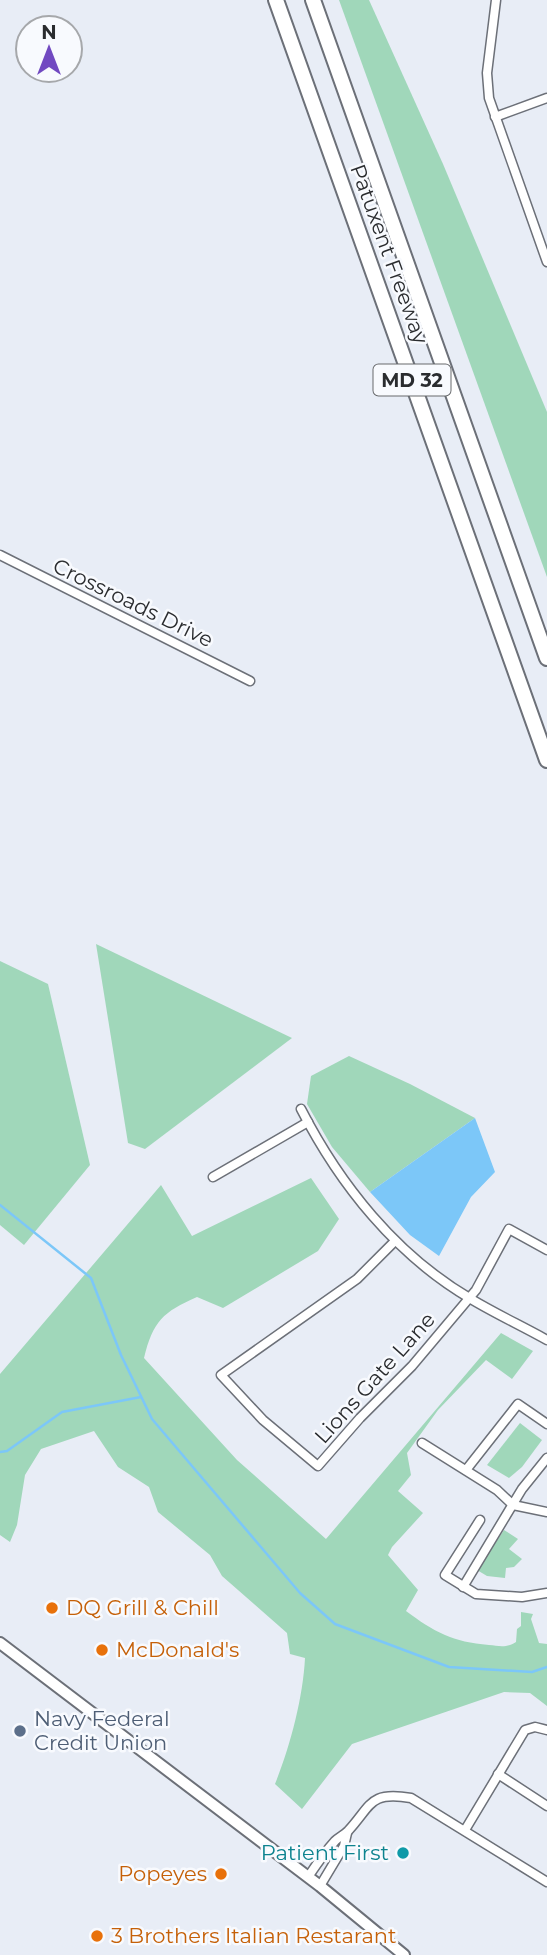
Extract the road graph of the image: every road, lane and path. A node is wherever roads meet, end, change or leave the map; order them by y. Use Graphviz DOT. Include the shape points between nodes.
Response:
graph roads {
  1 [pos="276,0"];
  2 [pos="313,0"];
  3 [pos="496,0"];
  4 [pos="547,98"];
  5 [pos="495,117"];
  6 [pos="543,238"];
  7 [pos="547,262"];
  8 [pos="0,555"];
  9 [pos="547,658"];
  10 [pos="250,681"];
  11 [pos="547,760"];
  12 [pos="301,1109"];
  13 [pos="308,1122"];
  14 [pos="213,1177"];
  15 [pos="395,1241"];
  16 [pos="547,1250"];
  17 [pos="469,1298"];
  18 [pos="546,1336"];
  19 [pos="547,1424"];
  20 [pos="422,1443"];
  21 [pos="547,1458"];
  22 [pos="466,1469"];
  23 [pos="513,1505"];
  24 [pos="547,1512"];
  25 [pos="480,1520"];
  26 [pos="463,1587"];
  27 [pos="547,1593"];
  28 [pos="0,1643"];
  29 [pos="547,1730"];
  30 [pos="498,1774"];
  31 [pos="547,1806"];
  32 [pos="465,1830"];
  33 [pos="347,1833"];
  34 [pos="307,1877"];
  35 [pos="547,1882"];
  36 [pos="320,1886"];
  37 [pos="404,1955"];
  1 -- 11 [label="highway, Patuxent Freeway / MD 32"];
  2 -- 9 [label="highway, Patuxent Freeway / MD 32"];
  3 -- 5 [label="street" via="487,74"];
  4 -- 5 [label="street"];
  5 -- 6 [label="street"];
  6 -- 7 [label="street"];
  8 -- 10 [label="street, Crossroads Drive"];
  12 -- 13 [label="street"];
  13 -- 14 [label="street"];
  13 -- 15 [label="street" via="358,1199"];
  15 -- 17 [label="street"];
  15 -- 17 [label="street, Lions Gate Lane" via="356,1279 221,1375 263,1420 318,1466"];
  16 -- 17 [label="street" via="509,1229"];
  17 -- 18 [label="street"];
  19 -- 22 [label="street" via="518,1404"];
  20 -- 22 [label="street"];
  21 -- 23 [label="street"];
  22 -- 23 [label="street"];
  23 -- 24 [label="street"];
  23 -- 26 [label="street"];
  25 -- 26 [label="street" via="445,1575"];
  26 -- 27 [label="street" via="476,1594 507,1597"];
  28 -- 34 [label="main road"];
  29 -- 30 [label="street" via="525,1730"];
  30 -- 31 [label="street"];
  30 -- 32 [label="street"];
  32 -- 33 [label="street" via="411,1798 396,1796 375,1800"];
  32 -- 35 [label="street"];
  33 -- 34 [label="street"];
  33 -- 36 [label="street"];
  34 -- 36 [label="main road"];
  36 -- 37 [label="main road"];
}
